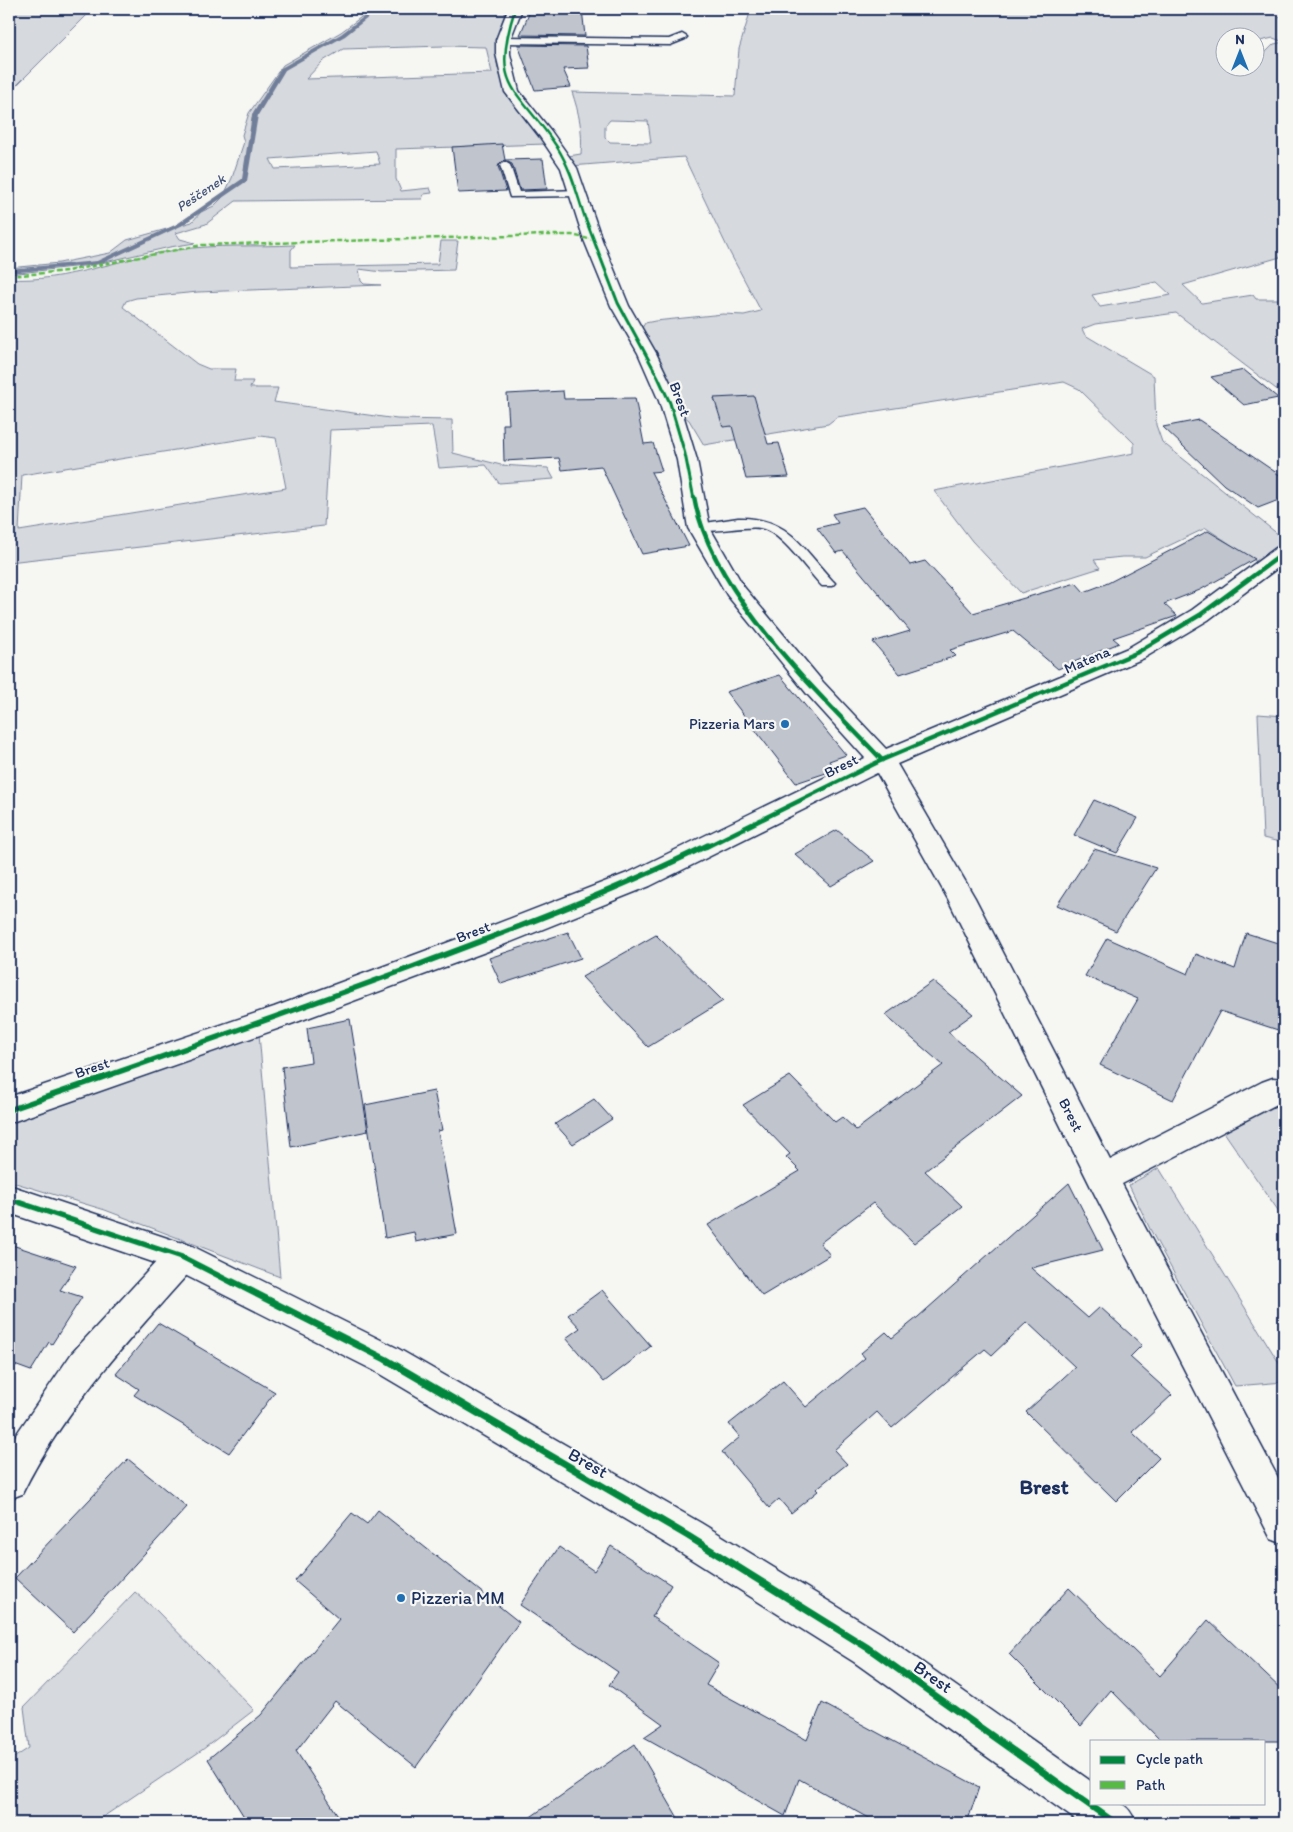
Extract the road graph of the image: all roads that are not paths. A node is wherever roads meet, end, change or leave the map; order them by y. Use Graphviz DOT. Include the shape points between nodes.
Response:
graph roads {
  1 [pos="515,9"];
  2 [pos="682,37"];
  3 [pos="504,40"];
  4 [pos="505,165"];
  5 [pos="578,193"];
  6 [pos="699,528"];
  7 [pos="1284,553"];
  8 [pos="827,584"];
  9 [pos="882,760"];
  10 [pos="1281,1088"];
  11 [pos="9,1110"];
  12 [pos="1103,1179"];
  13 [pos="9,1199"];
  14 [pos="182,1257"];
  15 [pos="9,1481"];
  16 [pos="1284,1526"];
  17 [pos="1106,1821"];
  1 -- 3 [label="street, Brest"];
  2 -- 3 [label="lane" via="670,42 632,43"];
  3 -- 5 [label="street, Brest" via="502,54 512,92 569,168"];
  4 -- 5 [label="lane" via="514,195"];
  5 -- 6 [label="street, Brest" via="620,306 669,401 687,460"];
  6 -- 8 [label="lane" via="739,523 775,528"];
  6 -- 9 [label="street, Brest" via="735,590 815,688"];
  7 -- 9 [label="street, Matena" via="1200,615 1136,653"];
  9 -- 11 [label="street, Brest" via="631,883 293,1012"];
  9 -- 12 [label="street, Brest" via="961,898"];
  10 -- 12 [label="street"];
  12 -- 16 [label="street, Brest"];
  13 -- 14 [label="street, Brest"];
  14 -- 15 [label="street" via="84,1365"];
  14 -- 17 [label="street, Brest" via="385,1359 688,1536 868,1648"];
}
